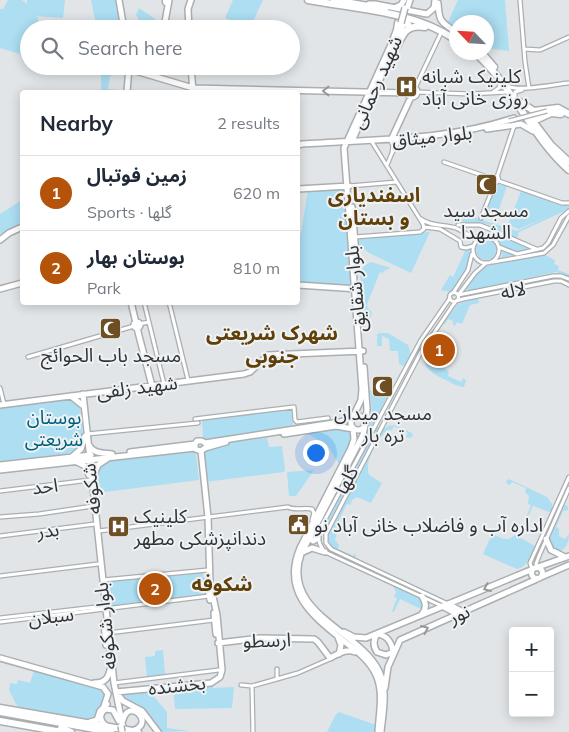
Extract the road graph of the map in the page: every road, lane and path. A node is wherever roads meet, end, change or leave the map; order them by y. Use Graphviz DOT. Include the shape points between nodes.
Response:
graph roads {
  1 [pos="118,0"];
  2 [pos="191,0"];
  3 [pos="308,0"];
  4 [pos="334,0"];
  5 [pos="408,0"];
  6 [pos="437,0"];
  7 [pos="520,0"];
  8 [pos="168,1"];
  9 [pos="362,7"];
  10 [pos="393,8"];
  11 [pos="382,16"];
  12 [pos="122,20"];
  13 [pos="163,20"];
  14 [pos="168,20"];
  15 [pos="189,20"];
  16 [pos="402,23"];
  17 [pos="449,27"];
  18 [pos="425,28"];
  19 [pos="409,30"];
  20 [pos="449,30"];
  21 [pos="440,33"];
  22 [pos="449,36"];
  23 [pos="449,37"];
  24 [pos="569,37"];
  25 [pos="394,38"];
  26 [pos="524,49"];
  27 [pos="391,55"];
  28 [pos="482,60"];
  29 [pos="487,60"];
  30 [pos="128,75"];
  31 [pos="149,75"];
  32 [pos="192,75"];
  33 [pos="500,81"];
  34 [pos="569,83"];
  35 [pos="528,88"];
  36 [pos="508,89"];
  37 [pos="127,90"];
  38 [pos="193,90"];
  39 [pos="416,90"];
  40 [pos="300,91"];
  41 [pos="372,92"];
  42 [pos="493,92"];
  43 [pos="409,95"];
  44 [pos="516,100"];
  45 [pos="536,111"];
  46 [pos="557,111"];
  47 [pos="569,115"];
  48 [pos="545,117"];
  49 [pos="514,118"];
  50 [pos="515,125"];
  51 [pos="484,129"];
  52 [pos="540,134"];
  53 [pos="394,140"];
  54 [pos="372,142"];
  55 [pos="348,143"];
  56 [pos="300,146"];
  57 [pos="300,146"];
  58 [pos="392,154"];
  59 [pos="444,162"];
  60 [pos="569,162"];
  61 [pos="387,166"];
  62 [pos="569,170"];
  63 [pos="495,181"];
  64 [pos="397,182"];
  65 [pos="348,186"];
  66 [pos="300,189"];
  67 [pos="569,203"];
  68 [pos="569,211"];
  69 [pos="569,216"];
  70 [pos="419,218"];
  71 [pos="481,218"];
  72 [pos="351,219"];
  73 [pos="423,225"];
  74 [pos="458,225"];
  75 [pos="20,227"];
  76 [pos="440,227"];
  77 [pos="497,232"];
  78 [pos="355,237"];
  79 [pos="484,237"];
  80 [pos="0,240"];
  81 [pos="473,246"];
  82 [pos="499,247"];
  83 [pos="536,249"];
  84 [pos="473,251"];
  85 [pos="493,262"];
  86 [pos="485,264"];
  87 [pos="569,279"];
  88 [pos="355,280"];
  89 [pos="525,282"];
  90 [pos="20,284"];
  91 [pos="300,285"];
  92 [pos="569,285"];
  93 [pos="527,287"];
  94 [pos="464,288"];
  95 [pos="0,289"];
  96 [pos="349,289"];
  97 [pos="357,289"];
  98 [pos="454,293"];
  99 [pos="468,293"];
  100 [pos="458,295"];
  101 [pos="450,298"];
  102 [pos="456,301"];
  103 [pos="132,305"];
  104 [pos="145,305"];
  105 [pos="169,305"];
  106 [pos="442,309"];
  107 [pos="447,314"];
  108 [pos="149,322"];
  109 [pos="137,325"];
  110 [pos="360,343"];
  111 [pos="354,351"];
  112 [pos="362,351"];
  113 [pos="28,356"];
  114 [pos="188,381"];
  115 [pos="399,382"];
  116 [pos="164,384"];
  117 [pos="404,384"];
  118 [pos="152,386"];
  119 [pos="0,388"];
  120 [pos="92,393"];
  121 [pos="82,394"];
  122 [pos="68,396"];
  123 [pos="2,404"];
  124 [pos="83,404"];
  125 [pos="353,417"];
  126 [pos="328,418"];
  127 [pos="338,424"];
  128 [pos="365,424"];
  129 [pos="376,424"];
  130 [pos="382,427"];
  131 [pos="353,429"];
  132 [pos="86,435"];
  133 [pos="88,442"];
  134 [pos="200,448"];
  135 [pos="113,455"];
  136 [pos="88,457"];
  137 [pos="71,459"];
  138 [pos="0,465"];
  139 [pos="0,470"];
  140 [pos="569,477"];
  141 [pos="91,480"];
  142 [pos="567,489"];
  143 [pos="0,491"];
  144 [pos="335,502"];
  145 [pos="557,504"];
  146 [pos="341,505"];
  147 [pos="93,506"];
  148 [pos="561,506"];
  149 [pos="554,509"];
  150 [pos="558,511"];
  151 [pos="0,517"];
  152 [pos="207,518"];
  153 [pos="97,524"];
  154 [pos="310,528"];
  155 [pos="99,531"];
  156 [pos="544,531"];
  157 [pos="549,533"];
  158 [pos="0,536"];
  159 [pos="310,537"];
  160 [pos="318,538"];
  161 [pos="546,539"];
  162 [pos="325,552"];
  163 [pos="301,554"];
  164 [pos="567,556"];
  165 [pos="530,563"];
  166 [pos="98,564"];
  167 [pos="357,564"];
  168 [pos="569,565"];
  169 [pos="535,568"];
  170 [pos="208,570"];
  171 [pos="519,574"];
  172 [pos="0,576"];
  173 [pos="386,577"];
  174 [pos="539,578"];
  175 [pos="103,580"];
  176 [pos="209,596"];
  177 [pos="422,596"];
  178 [pos="445,605"];
  179 [pos="104,608"];
  180 [pos="463,612"];
  181 [pos="457,614"];
  182 [pos="421,616"];
  183 [pos="0,620"];
  184 [pos="214,620"];
  185 [pos="333,626"];
  186 [pos="108,634"];
  187 [pos="336,634"];
  188 [pos="376,635"];
  189 [pos="218,643"];
  190 [pos="394,652"];
  191 [pos="340,654"];
  192 [pos="362,656"];
  193 [pos="2,657"];
  194 [pos="330,658"];
  195 [pos="277,669"];
  196 [pos="110,670"];
  197 [pos="219,670"];
  198 [pos="277,679"];
  199 [pos="97,683"];
  200 [pos="241,685"];
  201 [pos="252,686"];
  202 [pos="103,688"];
  203 [pos="114,688"];
  204 [pos="384,700"];
  205 [pos="104,706"];
  206 [pos="0,710"];
  207 [pos="0,718"];
  208 [pos="79,722"];
  209 [pos="123,728"];
  210 [pos="109,729"];
  211 [pos="61,730"];
  212 [pos="71,732"];
  213 [pos="84,732"];
  214 [pos="138,732"];
  215 [pos="158,732"];
  216 [pos="253,732"];
  217 [pos="381,732"];
  1 -- 12 [label="main road"];
  2 -- 15 [label="main road"];
  3 -- 9 [label="highway"];
  4 -- 9 [label="highway"];
  5 -- 10 [label="main road"];
  5 -- 16 [label="main road, bridge"];
  6 -- 10 [label="main road" via="427,14"];
  6 -- 17 [label="main road" via="440,20"];
  7 -- 26 [label="street"];
  8 -- 13 [label="main road"];
  8 -- 14 [label="main road"];
  9 -- 10 [label="main road" via="375,4"];
  9 -- 11 [label="highway" via="365,13"];
  9 -- 20 [label="highway" via="415,16"];
  9 -- 22 [label="highway" via="411,19"];
  11 -- 18 [label="highway"];
  11 -- 25 [label="highway" via="394,24"];
  16 -- 27 [label="main road, شهید رحمانی"];
  16 -- 41 [label="main road, شهید رحمانی"];
  18 -- 19 [label="highway"];
  18 -- 21 [label="highway"];
  19 -- 25 [label="highway" via="408,24 398,23"];
  19 -- 27 [label="highway" via="402,34"];
  21 -- 23 [label="highway"];
  21 -- 39 [label="street"];
  24 -- 26 [label="street" via="540,50"];
  25 -- 41 [label="main road, شهید رحمانی"];
  26 -- 35 [label="street"];
  27 -- 41 [label="main road, شهید رحمانی"];
  28 -- 33 [label="highway"];
  29 -- 36 [label="highway"];
  30 -- 37 [label="main road"];
  31 -- 38 [label="main road"];
  32 -- 38 [label="main road"];
  33 -- 36 [label="highway"];
  33 -- 42 [label="street" via="499,88"];
  34 -- 35 [label="street"];
  35 -- 36 [label="street"];
  35 -- 44 [label="street" via="516,91"];
  36 -- 42 [label="street"];
  36 -- 44 [label="highway"];
  39 -- 42 [label="street" via="470,94"];
  39 -- 43 [label="main road" via="415,96"];
  39 -- 43 [label="main road" via="409,89"];
  41 -- 40 [label="main road, one-way"];
  41 -- 43 [label="main road"];
  41 -- 55 [label="main road, شهید رحمانی"];
  43 -- 53 [label="main road"];
  44 -- 45 [label="highway"];
  44 -- 49 [label="main road" via="518,111"];
  44 -- 52 [label="highway"];
  45 -- 47 [label="highway" via="558,108"];
  45 -- 48 [label="highway" via="535,118"];
  46 -- 47 [label="street"];
  46 -- 51 [label="street, bridge"];
  46 -- 51 [label="street, bridge"];
  47 -- 48 [label="highway" via="555,113"];
  48 -- 52 [label="highway"];
  49 -- 50 [label="main road" via="519,119"];
  49 -- 51 [label="main road, بلوار میثاق"];
  50 -- 51 [label="main road"];
  50 -- 52 [label="main road" via="525,124"];
  50 -- 63 [label="street"];
  51 -- 53 [label="main road, بلوار میثاق" via="453,136"];
  52 -- 60 [label="highway"];
  52 -- 62 [label="highway" via="552,154"];
  53 -- 54 [label="main road, بلوار میثاق"];
  53 -- 55 [label="main road, بلوار میثاق"];
  53 -- 58 [label="street"];
  53 -- 58 [label="street"];
  54 -- 55 [label="main road, بلوار میثاق"];
  54 -- 61 [label="street"];
  55 -- 56 [label="main road, بلوار میثاق"];
  55 -- 57 [label="main road, بلوار میثاق"];
  55 -- 65 [label="main road, بلوار شقایق"];
  58 -- 61 [label="street"];
  59 -- 63 [label="street"];
  61 -- 64 [label="street"];
  63 -- 67 [label="street"];
  63 -- 71 [label="street"];
  64 -- 65 [label="street"];
  64 -- 70 [label="street"];
  65 -- 66 [label="main road"];
  65 -- 72 [label="main road, بلوار شقایق"];
  68 -- 82 [label="street" via="561,218 543,248 517,254"];
  69 -- 85 [label="street" via="553,246 544,253"];
  70 -- 73 [label="street"];
  70 -- 76 [label="street"];
  72 -- 78 [label="main road, بلوار شقایق"];
  72 -- 88 [label="main road, بلوار شقایق"];
  73 -- 76 [label="street"];
  73 -- 78 [label="street" via="420,232"];
  74 -- 77 [label="street" via="480,225"];
  75 -- 80 [label="main road"];
  76 -- 79 [label="street" via="453,227 472,237"];
  76 -- 81 [label="street" via="460,241 461,247"];
  77 -- 79 [label="street"];
  77 -- 83 [label="street"];
  78 -- 97 [label="main road, بلوار شقایق"];
  79 -- 81 [label="street"];
  79 -- 82 [label="street" via="495,240"];
  81 -- 84 [label="street"];
  82 -- 85 [label="street"];
  84 -- 86 [label="street" via="477,260"];
  84 -- 98 [label="street" via="468,270"];
  85 -- 86 [label="street"];
  86 -- 94 [label="street"];
  87 -- 89 [label="street, لاله" via="556,275"];
  88 -- 96 [label="main road"];
  88 -- 97 [label="main road, بلوار شقایق"];
  89 -- 93 [label="street"];
  89 -- 99 [label="street, لاله"];
  90 -- 95 [label="main road"];
  91 -- 96 [label="main road"];
  92 -- 93 [label="street, لاله" via="557,281"];
  93 -- 102 [label="street, لاله"];
  94 -- 99 [label="street"];
  94 -- 100 [label="street"];
  96 -- 97 [label="main road"];
  97 -- 110 [label="main road, بلوار شقایق"];
  97 -- 112 [label="main road, بلوار شقایق"];
  98 -- 100 [label="street"];
  98 -- 101 [label="street"];
  99 -- 100 [label="street, لاله"];
  100 -- 102 [label="street"];
  101 -- 102 [label="street"];
  101 -- 106 [label="street, گلها"];
  102 -- 107 [label="street, گلها"];
  103 -- 109 [label="main road"];
  104 -- 108 [label="street"];
  105 -- 114 [label="street"];
  106 -- 107 [label="street"];
  106 -- 115 [label="street, گلها" via="420,340"];
  107 -- 117 [label="street, گلها"];
  108 -- 109 [label="street"];
  108 -- 116 [label="street"];
  109 -- 113 [label="street"];
  109 -- 118 [label="main road"];
  110 -- 111 [label="main road"];
  110 -- 112 [label="main road, بلوار شقایق"];
  111 -- 112 [label="main road"];
  111 -- 114 [label="main road, شهید زلفی" via="268,355 244,374"];
  112 -- 125 [label="main road, بلوار شقایق" via="362,394"];
  112 -- 128 [label="main road, بلوار شقایق" via="367,409"];
  114 -- 116 [label="main road, شهید زلفی"];
  115 -- 117 [label="street"];
  115 -- 129 [label="street, گلها"];
  116 -- 118 [label="main road, شهید زلفی"];
  117 -- 130 [label="street, گلها"];
  118 -- 120 [label="main road, شهید زلفی"];
  119 -- 123 [label="street"];
  120 -- 121 [label="main road, شهید زلفی"];
  120 -- 124 [label="main road"];
  121 -- 122 [label="main road, شهید زلفی"];
  121 -- 124 [label="main road, شکوفه"];
  122 -- 123 [label="main road, شهید زلفی"];
  122 -- 124 [label="main road"];
  124 -- 132 [label="main road, شکوفه"];
  125 -- 127 [label="main road"];
  125 -- 128 [label="main road" via="362,417"];
  125 -- 131 [label="main road" via="350,423"];
  126 -- 132 [label="street" via="297,422 294,407"];
  127 -- 131 [label="main road"];
  127 -- 134 [label="main road"];
  128 -- 131 [label="main road" via="360,430"];
  128 -- 159 [label="main road, بلوار شقایق" via="363,435"];
  129 -- 130 [label="street"];
  129 -- 144 [label="street, گلها"];
  130 -- 146 [label="street, گلها"];
  131 -- 154 [label="main road, بلوار شقایق" via="351,448"];
  132 -- 133 [label="main road, شکوفه"];
  132 -- 136 [label="main road, شکوفه"];
  132 -- 137 [label="main road" via="80,452"];
  133 -- 135 [label="main road" via="93,450"];
  133 -- 136 [label="main road, شکوفه"];
  134 -- 135 [label="main road"];
  134 -- 152 [label="main road, بخشنده"];
  135 -- 136 [label="main road"];
  135 -- 141 [label="main road" via="98,465"];
  136 -- 137 [label="main road"];
  136 -- 141 [label="main road, شکوفه"];
  137 -- 138 [label="main road"];
  137 -- 139 [label="main road"];
  137 -- 141 [label="main road" via="85,466"];
  140 -- 142 [label="street"];
  141 -- 143 [label="street, احد"];
  141 -- 147 [label="main road, شکوفه"];
  141 -- 153 [label="main road, شکوفه"];
  142 -- 145 [label="street"];
  142 -- 148 [label="street"];
  144 -- 146 [label="street"];
  144 -- 160 [label="street, گلها"];
  145 -- 148 [label="street"];
  145 -- 149 [label="street"];
  146 -- 167 [label="street, گلها" via="326,534 326,543"];
  147 -- 151 [label="street"];
  147 -- 153 [label="main road, شکوفه"];
  148 -- 150 [label="street"];
  149 -- 150 [label="street"];
  149 -- 156 [label="street"];
  150 -- 157 [label="street"];
  152 -- 154 [label="street" via="288,507 312,510"];
  152 -- 155 [label="street"];
  152 -- 170 [label="main road, بخشنده"];
  152 -- 189 [label="main road, بخشنده" via="210,583 217,615"];
  153 -- 155 [label="main road, بلوار شکوفه"];
  153 -- 158 [label="street, بدر"];
  153 -- 166 [label="main road, بلوار شکوفه"];
  154 -- 187 [label="main road, بلوار شقایق" via="295,561 295,584 303,604"];
  155 -- 175 [label="main road, بلوار شکوفه"];
  156 -- 157 [label="street"];
  156 -- 165 [label="street"];
  157 -- 161 [label="street"];
  159 -- 160 [label="main road" via="316,541"];
  159 -- 163 [label="main road, بلوار شقایق"];
  160 -- 162 [label="street"];
  161 -- 164 [label="main road" via="551,550"];
  161 -- 169 [label="street"];
  162 -- 163 [label="main road" via="312,548"];
  162 -- 167 [label="street, گلها"];
  163 -- 185 [label="main road, بلوار شقایق" via="298,567 302,592 312,607"];
  164 -- 169 [label="main road, نور"];
  165 -- 169 [label="street"];
  165 -- 171 [label="street"];
  166 -- 172 [label="street"];
  166 -- 179 [label="main road, بلوار شکوفه"];
  167 -- 173 [label="street, گلها"];
  168 -- 174 [label="main road, نور"];
  169 -- 171 [label="main road, نور"];
  169 -- 174 [label="main road" via="532,575"];
  169 -- 174 [label="main road" via="543,572"];
  170 -- 175 [label="street"];
  170 -- 176 [label="main road, بخشنده"];
  171 -- 178 [label="main road, نور, one-way"];
  173 -- 177 [label="street, گلها"];
  173 -- 178 [label="street, گلها"];
  174 -- 180 [label="main road, نور"];
  175 -- 179 [label="main road, بلوار شکوفه"];
  176 -- 179 [label="street, سبلان"];
  176 -- 184 [label="main road, بخشنده"];
  177 -- 178 [label="street, گلها"];
  177 -- 182 [label="main road" via="426,608"];
  178 -- 180 [label="main road"];
  178 -- 181 [label="main road"];
  178 -- 182 [label="main road, نور"];
  179 -- 183 [label="street, سبلان"];
  179 -- 186 [label="main road, بلوار شکوفه"];
  179 -- 196 [label="main road, بلوار شکوفه"];
  180 -- 181 [label="main road, نور"];
  190 -- 181 [label="main road, نور, one-way" via="401,639"];
  182 -- 188 [label="main road, نور"];
  184 -- 186 [label="street"];
  184 -- 189 [label="main road, بخشنده"];
  185 -- 188 [label="main road" via="360,638"];
  185 -- 204 [label="main road, بلوار شقایق" via="376,666"];
  186 -- 203 [label="main road, بلوار شکوفه"];
  187 -- 191 [label="main road" via="341,645"];
  187 -- 192 [label="main road, بلوار شقایق"];
  188 -- 190 [label="main road" via="381,634 389,640"];
  188 -- 190 [label="main road" via="376,651 383,655"];
  189 -- 194 [label="main road, ارسطو" via="260,638 310,638 317,640"];
  189 -- 197 [label="main road, بخشنده"];
  189 -- 203 [label="main road, بخشنده" via="222,670 214,681"];
  190 -- 204 [label="main road, نور"];
  191 -- 192 [label="main road" via="351,650"];
  191 -- 194 [label="main road"];
  192 -- 217 [label="main road, بلوار شقایق" via="377,676"];
  193 -- 199 [label="main road"];
  193 -- 202 [label="main road"];
  194 -- 198 [label="street"];
  195 -- 198 [label="street"];
  196 -- 199 [label="main road" via="107,678"];
  196 -- 203 [label="main road, بلوار شکوفه"];
  197 -- 203 [label="street"];
  197 -- 203 [label="main road, بخشنده" via="216,678 209,681"];
  198 -- 201 [label="street"];
  199 -- 202 [label="main road" via="108,688"];
  200 -- 201 [label="street"];
  201 -- 216 [label="street"];
  202 -- 205 [label="main road" via="108,694"];
  203 -- 205 [label="main road"];
  203 -- 209 [label="main road, بلوار شکوفه"];
  203 -- 215 [label="main road" via="126,703 142,711"];
  204 -- 217 [label="main road, بلوار شقایق"];
  205 -- 208 [label="main road" via="96,721"];
  206 -- 208 [label="highway"];
  206 -- 210 [label="highway"];
  207 -- 211 [label="highway"];
  207 -- 211 [label="highway"];
  208 -- 210 [label="highway"];
  209 -- 210 [label="highway"];
  209 -- 210 [label="main road" via="113,710 108,709 100,717"];
  209 -- 214 [label="highway"];
  211 -- 212 [label="highway"];
  211 -- 213 [label="highway"];
}
